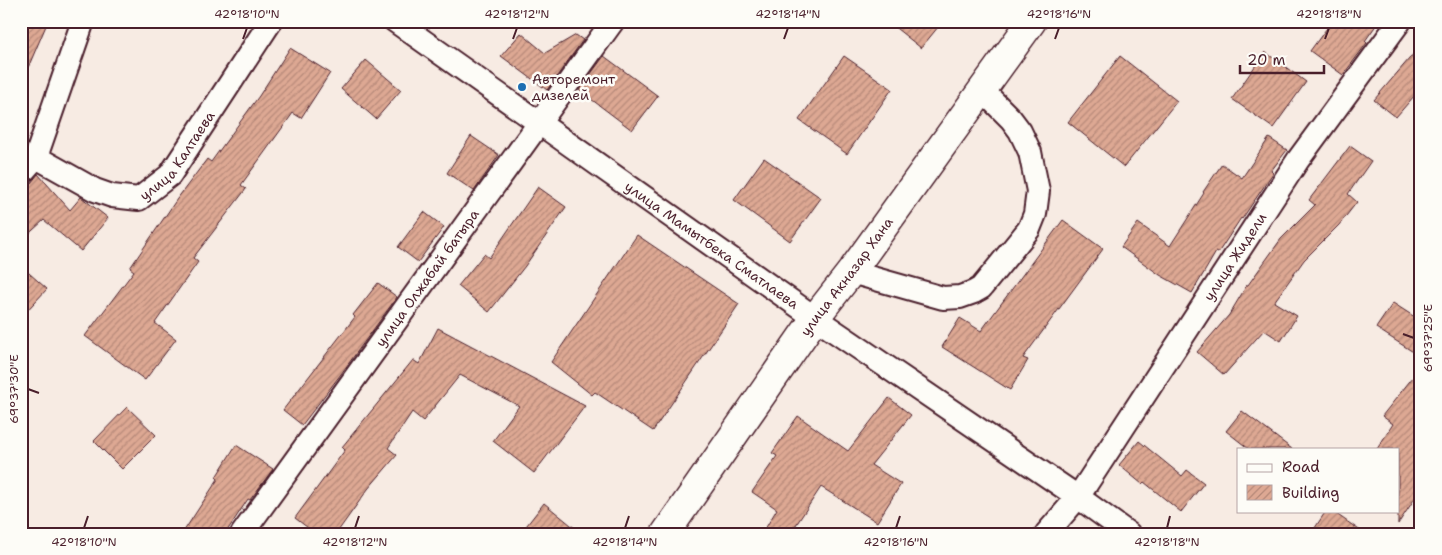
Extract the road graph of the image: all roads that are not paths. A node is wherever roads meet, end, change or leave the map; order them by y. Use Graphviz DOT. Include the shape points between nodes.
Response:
graph roads {
  1 [pos="83,21"];
  2 [pos="271,21"];
  3 [pos="394,21"];
  4 [pos="613,21"];
  5 [pos="1032,21"];
  6 [pos="1400,21"];
  7 [pos="982,90"];
  8 [pos="539,123"];
  9 [pos="36,156"];
  10 [pos="21,174"];
  11 [pos="851,272"];
  12 [pos="815,318"];
  13 [pos="1078,497"];
  14 [pos="242,534"];
  15 [pos="665,534"];
  16 [pos="1046,534"];
  17 [pos="1129,534"];
  1 -- 9 [label="street"];
  2 -- 9 [label="street, улица Калтаева" via="170,175 139,199 95,190"];
  3 -- 8 [label="street, улица Мамытбека Сматлаева"];
  4 -- 8 [label="street, улица Олжабай батыра"];
  5 -- 7 [label="main road, улица Акназар Хана"];
  6 -- 13 [label="street, улица Жидели" via="1298,160"];
  7 -- 11 [label="main road, улица Акназар Хана"];
  7 -- 11 [label="street" via="1011,119 1030,152 1038,191 1030,229 981,288 960,297 943,298"];
  8 -- 12 [label="street, улица Мамытбека Сматлаева"];
  8 -- 14 [label="street, улица Олжабай батыра"];
  9 -- 10 [label="street"];
  11 -- 12 [label="main road, улица Акназар Хана"];
  12 -- 13 [label="street, улица Мамытбека Сматлаева"];
  12 -- 15 [label="main road, улица Акназар Хана"];
  13 -- 16 [label="street, улица Жидели"];
  13 -- 17 [label="street, улица Мамытбека Сматлаева"];
}
